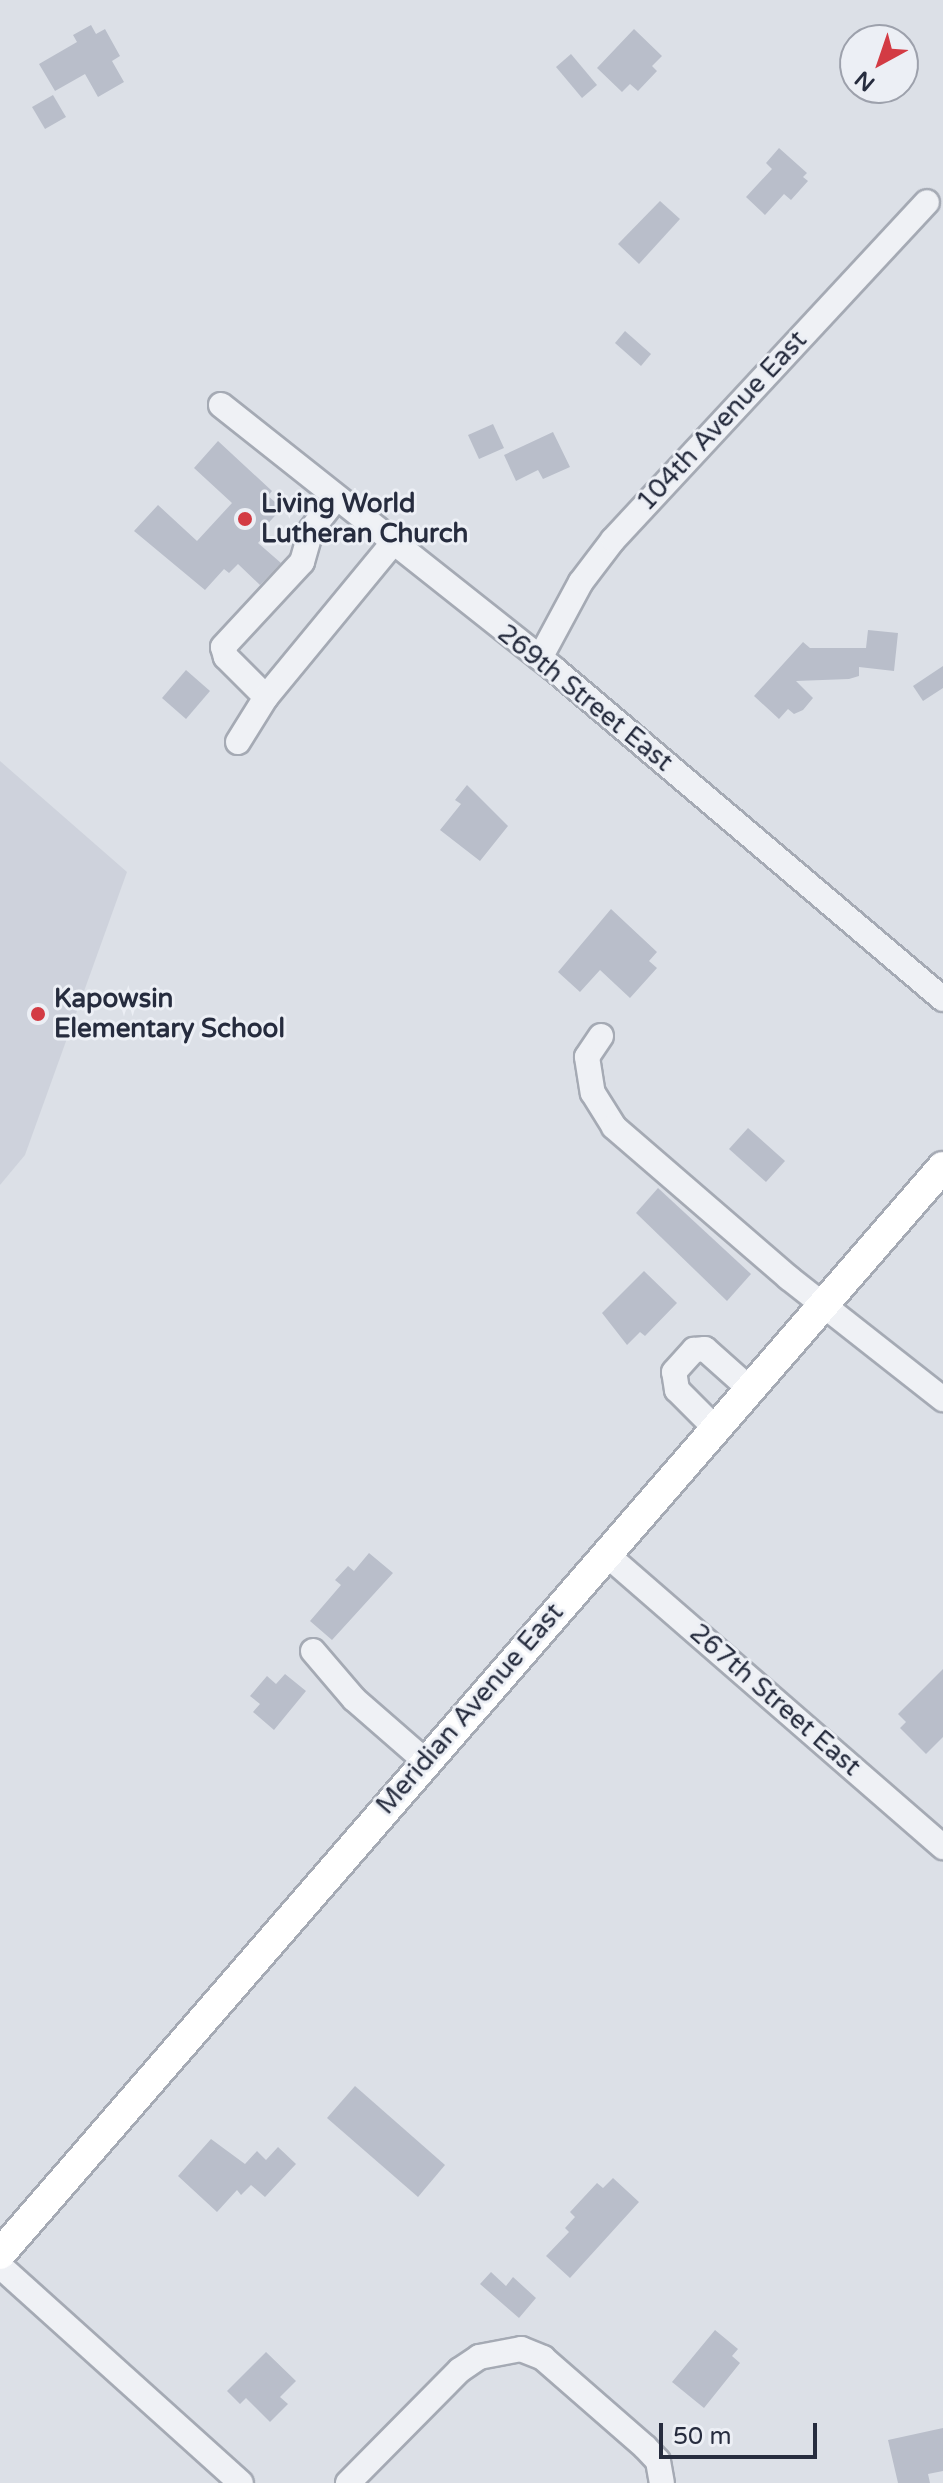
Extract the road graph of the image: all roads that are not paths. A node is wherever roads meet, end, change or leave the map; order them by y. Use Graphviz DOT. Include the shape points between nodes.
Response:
graph roads {
  1 [pos="927,202"];
  2 [pos="221,405"];
  3 [pos="335,499"];
  4 [pos="392,544"];
  5 [pos="540,658"];
  6 [pos="266,697"];
  7 [pos="238,742"];
  8 [pos="943,999"];
  9 [pos="601,1036"];
  10 [pos="943,1167"];
  11 [pos="824,1305"];
  12 [pos="751,1390"];
  13 [pos="943,1399"];
  14 [pos="716,1429"];
  15 [pos="606,1554"];
  16 [pos="313,1651"];
  17 [pos="425,1761"];
  18 [pos="943,1847"];
  19 [pos="0,2254"];
  20 [pos="0,2266"];
  21 [pos="660,2472"];
  22 [pos="241,2483"];
  23 [pos="348,2483"];
  1 -- 5 [label="street, 104th Avenue East" via="613,540 581,582"];
  2 -- 3 [label="street, 269th Street East"];
  3 -- 4 [label="street, 269th Street East"];
  3 -- 6 [label="street" via="311,530 302,562 223,647 226,657"];
  4 -- 5 [label="street, 269th Street East"];
  4 -- 6 [label="street"];
  5 -- 8 [label="street, 269th Street East"];
  6 -- 7 [label="street"];
  9 -- 11 [label="street" via="587,1057 593,1093 614,1127"];
  10 -- 11 [label="main road, Meridian Avenue East"];
  11 -- 12 [label="main road, Meridian Avenue East"];
  11 -- 13 [label="street"];
  12 -- 14 [label="main road, Meridian Avenue East"];
  12 -- 14 [label="street" via="705,1349 694,1350 674,1372 677,1390"];
  14 -- 15 [label="main road, Meridian Avenue East"];
  15 -- 17 [label="main road, Meridian Avenue East"];
  15 -- 18 [label="street, 267th Street East"];
  16 -- 17 [label="street" via="354,1699"];
  17 -- 19 [label="main road, Meridian Avenue East"];
  20 -- 22 [label="street"];
  21 -- 23 [label="street" via="543,2358 521,2349 479,2357 460,2370"];
}
